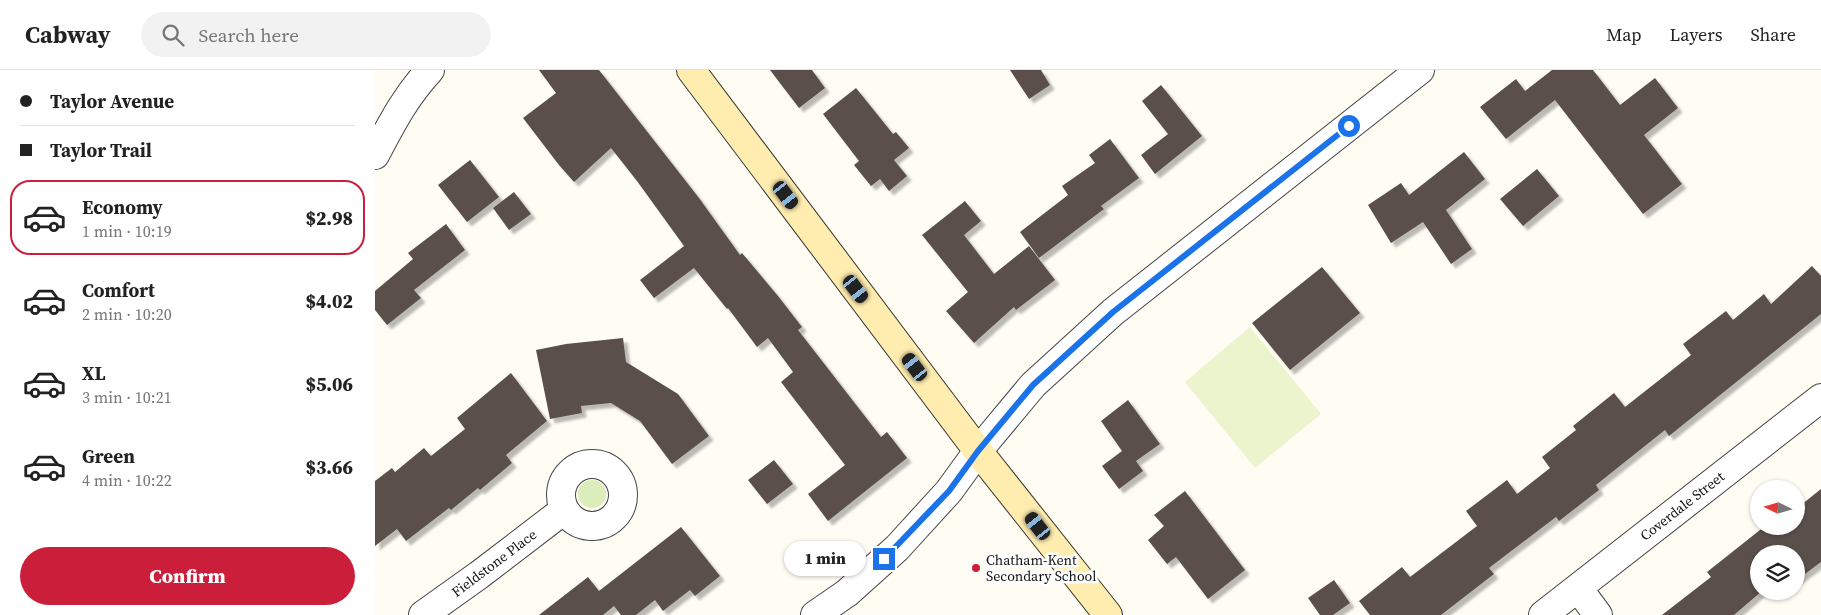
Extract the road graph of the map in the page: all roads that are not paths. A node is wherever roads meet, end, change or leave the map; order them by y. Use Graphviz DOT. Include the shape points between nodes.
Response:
graph roads {
  1 [pos="430,70"];
  2 [pos="691,70"];
  3 [pos="1420,70"];
  4 [pos="375,155"];
  5 [pos="1821,398"];
  6 [pos="978,451"];
  7 [pos="564,510"];
  8 [pos="1578,588"];
  9 [pos="423,615"];
  10 [pos="815,615"];
  11 [pos="1108,615"];
  12 [pos="1543,615"];
  13 [pos="1598,615"];
  1 -- 4 [label="street" via="413,89"];
  2 -- 6 [label="main road"];
  3 -- 6 [label="street" via="1113,312 1033,385"];
  5 -- 8 [label="street, Coverdale Street"];
  6 -- 10 [label="street" via="949,491 897,548 847,593"];
  6 -- 11 [label="main road"];
  7 -- 9 [label="street, Fieldstone Place"];
  8 -- 12 [label="street, Coverdale Street"];
  8 -- 13 [label="street"];
}
